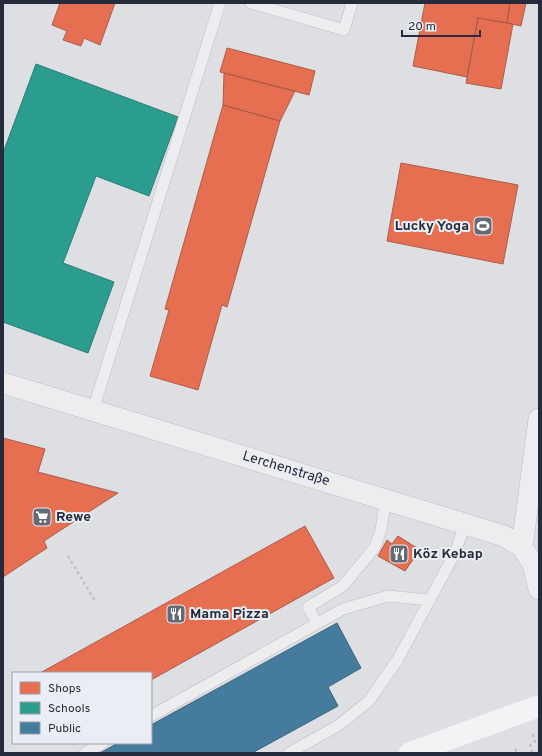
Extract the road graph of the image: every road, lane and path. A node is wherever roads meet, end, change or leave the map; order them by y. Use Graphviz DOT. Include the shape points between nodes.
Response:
graph roads {
  1 [pos="220,3"];
  2 [pos="251,3"];
  3 [pos="352,3"];
  4 [pos="3,383"];
  5 [pos="93,410"];
  6 [pos="539,419"];
  7 [pos="538,450"];
  8 [pos="386,499"];
  9 [pos="466,524"];
  10 [pos="522,548"];
  11 [pos="68,556"];
  12 [pos="539,589"];
  13 [pos="429,600"];
  14 [pos="95,601"];
  15 [pos="317,623"];
  16 [pos="539,706"];
  17 [pos="152,715"];
  18 [pos="101,744"];
  19 [pos="530,744"];
  20 [pos="515,749"];
  21 [pos="85,753"];
  22 [pos="289,753"];
  23 [pos="413,753"];
  24 [pos="517,753"];
  25 [pos="532,753"];
  1 -- 5 [label="lane"];
  2 -- 3 [label="lane" via="344,30"];
  4 -- 5 [label="street, Lerchenstraße"];
  5 -- 8 [label="street, Lerchenstraße"];
  6 -- 7 [label="street"];
  7 -- 10 [label="street"];
  8 -- 9 [label="street, Lerchenstraße"];
  8 -- 15 [label="lane" via="381,530 375,547 343,586 308,607"];
  9 -- 10 [label="street, Lerchenstraße" via="504,536"];
  9 -- 13 [label="lane" via="455,553"];
  10 -- 12 [label="street, Lerchenstraße" via="533,564"];
  11 -- 14 [label="path"];
  13 -- 15 [label="lane" via="388,596 343,609"];
  13 -- 22 [label="lane" via="398,659 369,701 339,725"];
  15 -- 17 [label="lane"];
  16 -- 23 [label="main road"];
  18 -- 21 [label="lane"];
  19 -- 25 [label="path"];
  20 -- 24 [label="path"];
}
